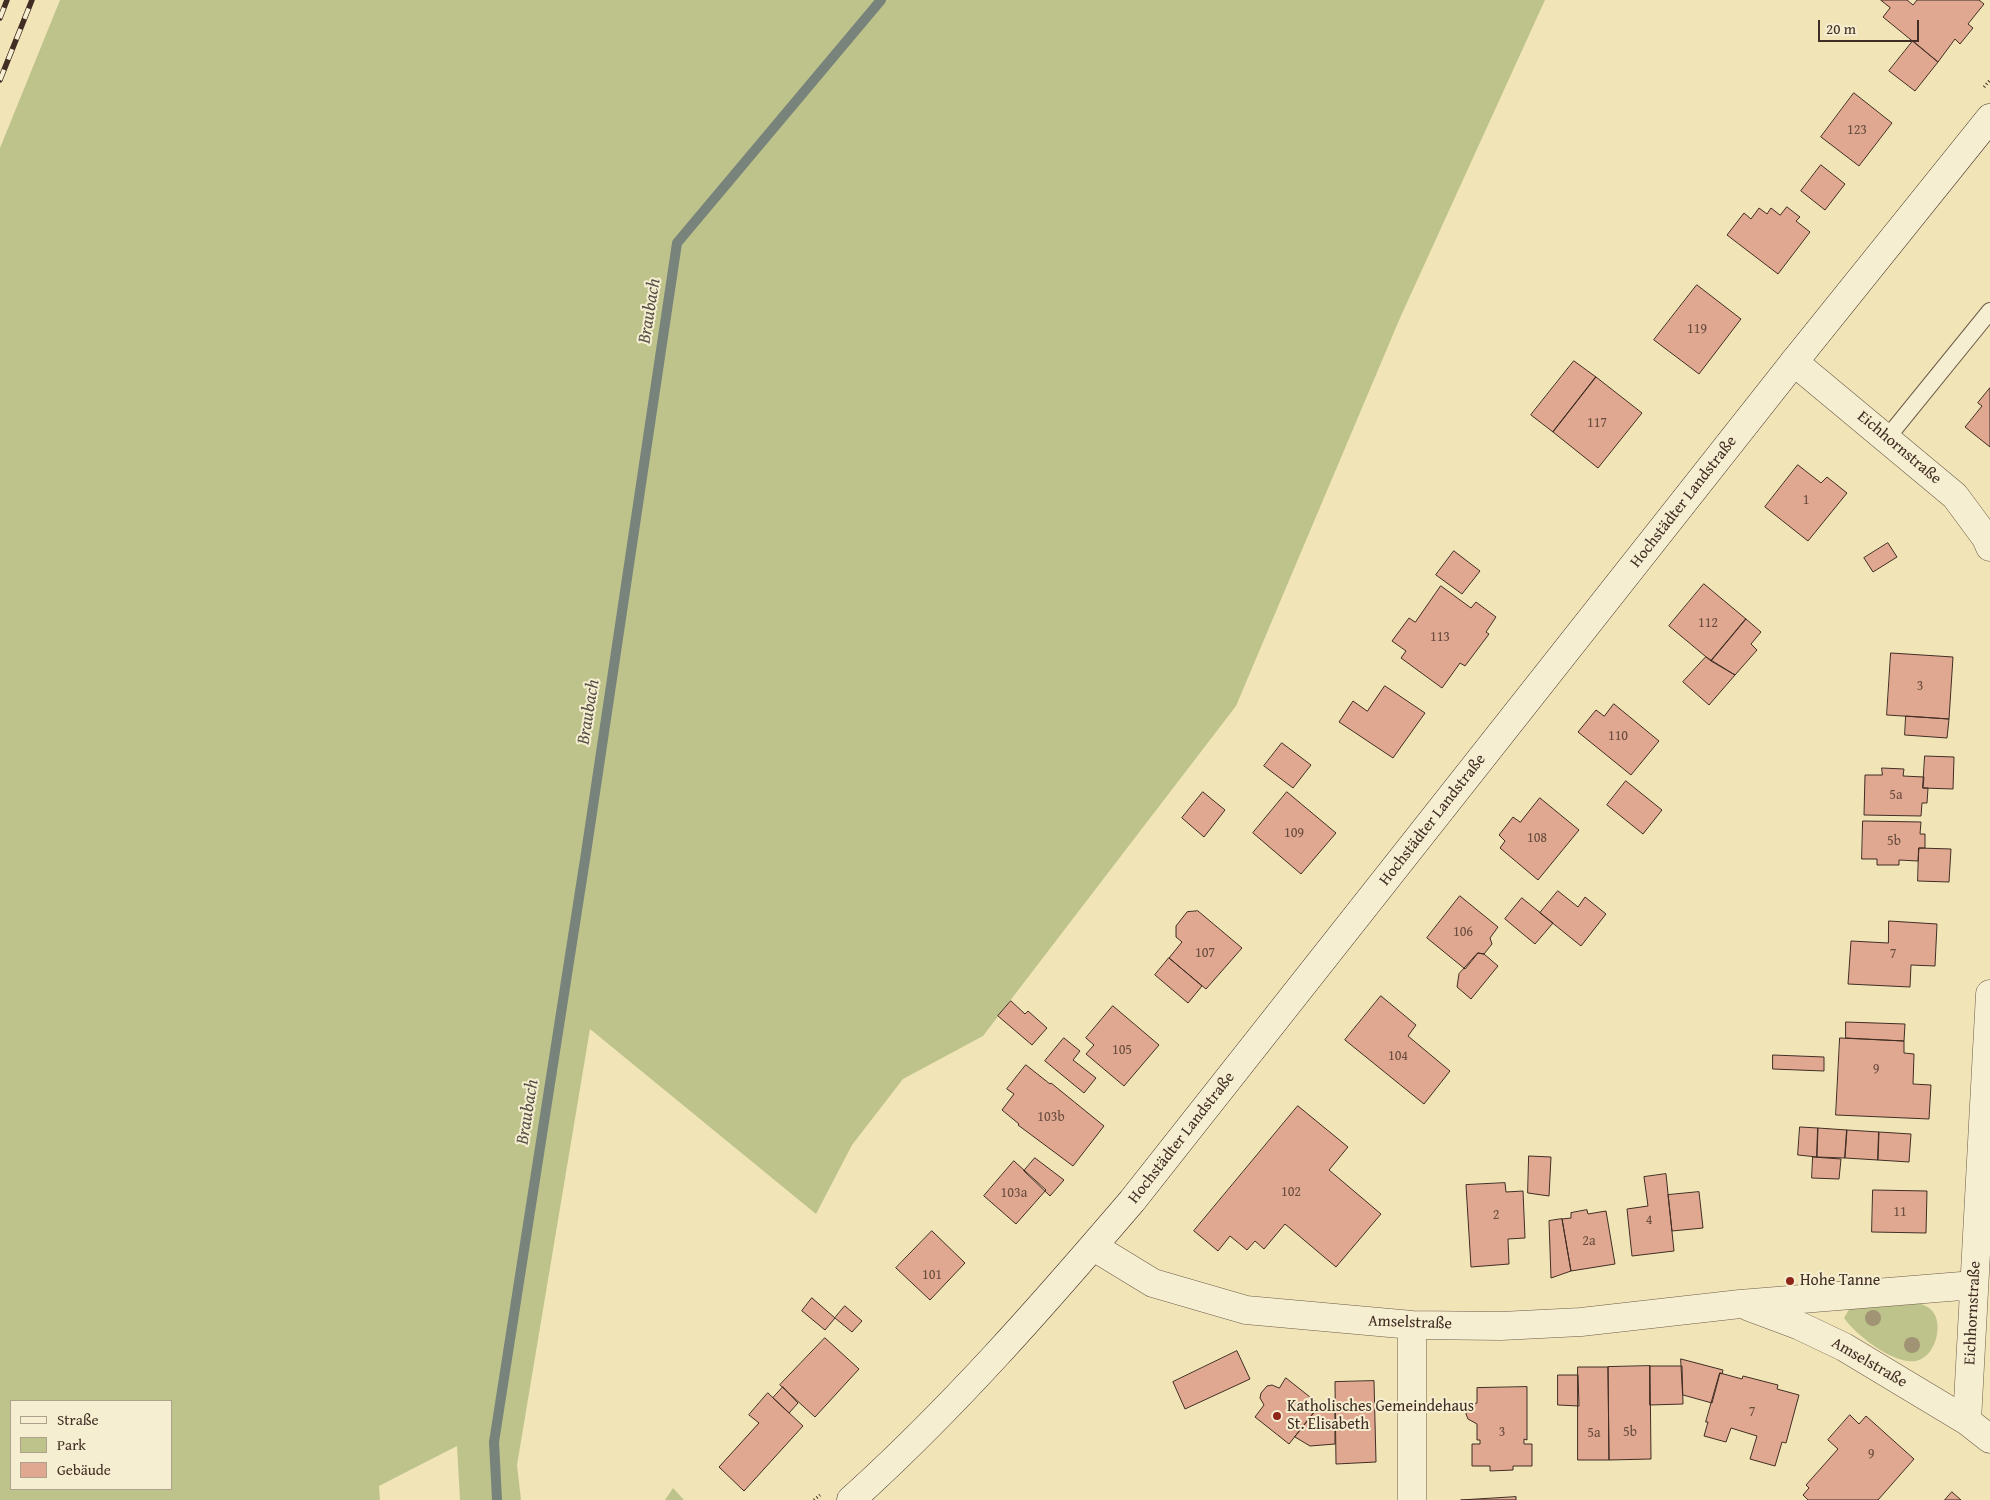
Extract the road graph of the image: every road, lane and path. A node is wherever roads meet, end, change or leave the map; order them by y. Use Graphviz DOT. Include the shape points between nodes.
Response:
graph roads {
  1 [pos="1990,118"];
  2 [pos="1990,311"];
  3 [pos="1794,362"];
  4 [pos="1887,438"];
  5 [pos="1990,547"];
  6 [pos="1990,994"];
  7 [pos="1094,1247"];
  8 [pos="1974,1284"];
  9 [pos="1740,1304"];
  10 [pos="1412,1325"];
  11 [pos="1967,1421"];
  12 [pos="1990,1439"];
  13 [pos="851,1500"];
  14 [pos="1412,1500"];
  1 -- 3 [label="street, Hochstädter Landstraße"];
  2 -- 4 [label="lane"];
  3 -- 4 [label="street, Eichhornstraße"];
  3 -- 7 [label="street, Hochstädter Landstraße"];
  4 -- 5 [label="street, Eichhornstraße" via="1955,496"];
  6 -- 8 [label="street, Eichhornstraße"];
  7 -- 10 [label="street, Amselstraße" via="1153,1282 1246,1310"];
  7 -- 13 [label="street, Hochstädter Landstraße" via="938,1416"];
  8 -- 9 [label="street, Amselstraße"];
  8 -- 11 [label="street, Eichhornstraße"];
  9 -- 10 [label="street, Amselstraße" via="1581,1322 1501,1326"];
  9 -- 11 [label="street, Amselstraße" via="1800,1326 1844,1347"];
  10 -- 14 [label="street"];
  11 -- 12 [label="street, Amselstraße"];
}
